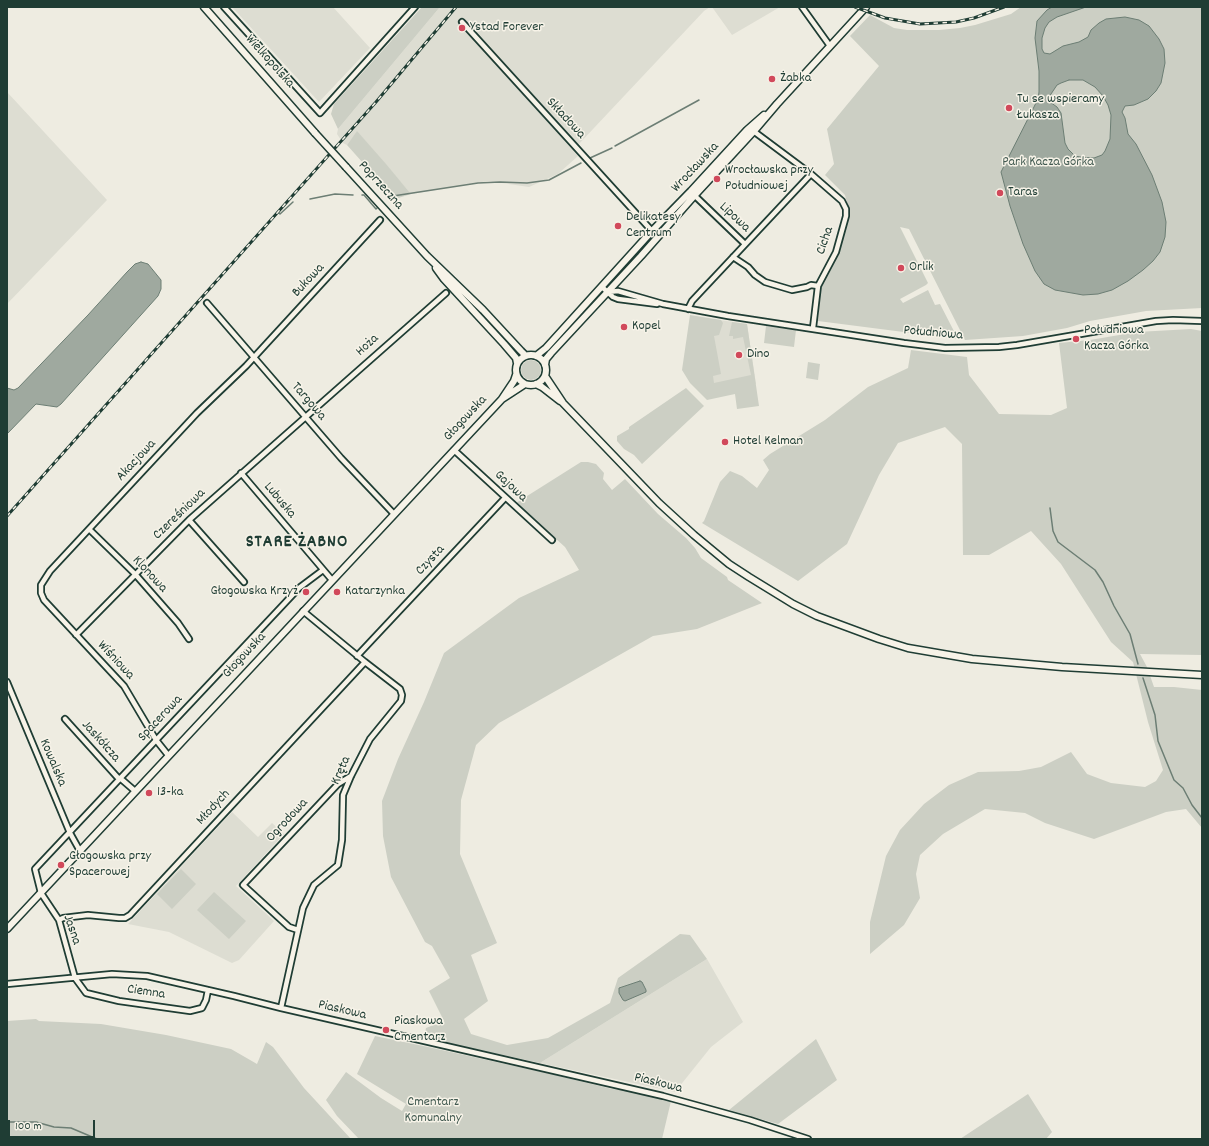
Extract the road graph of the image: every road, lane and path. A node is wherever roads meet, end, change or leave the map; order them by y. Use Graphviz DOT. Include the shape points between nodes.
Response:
graph roads {
  1 [pos="204,7"];
  2 [pos="224,7"];
  3 [pos="415,7"];
  4 [pos="802,7"];
  5 [pos="866,7"];
  6 [pos="462,22"];
  7 [pos="830,46"];
  8 [pos="752,130"];
  9 [pos="315,132"];
  10 [pos="811,174"];
  11 [pos="693,194"];
  12 [pos="380,220"];
  13 [pos="652,231"];
  14 [pos="663,231"];
  15 [pos="745,244"];
  16 [pos="648,248"];
  17 [pos="427,256"];
  18 [pos="734,257"];
  19 [pos="619,280"];
  20 [pos="818,286"];
  21 [pos="602,287"];
  22 [pos="621,291"];
  23 [pos="608,292"];
  24 [pos="446,293"];
  25 [pos="207,303"];
  26 [pos="663,304"];
  27 [pos="688,309"];
  28 [pos="1202,321"];
  29 [pos="813,328"];
  30 [pos="526,356"];
  31 [pos="536,356"];
  32 [pos="254,357"];
  33 [pos="517,363"];
  34 [pos="545,365"];
  35 [pos="516,375"];
  36 [pos="545,376"];
  37 [pos="525,384"];
  38 [pos="536,384"];
  39 [pos="502,399"];
  40 [pos="563,403"];
  41 [pos="306,417"];
  42 [pos="454,450"];
  43 [pos="241,473"];
  44 [pos="505,498"];
  45 [pos="394,514"];
  46 [pos="189,520"];
  47 [pos="89,529"];
  48 [pos="552,540"];
  49 [pos="323,570"];
  50 [pos="135,574"];
  51 [pos="332,580"];
  52 [pos="244,582"];
  53 [pos="41,585"];
  54 [pos="303,611"];
  55 [pos="76,635"];
  56 [pos="189,639"];
  57 [pos="357,656"];
  58 [pos="364,662"];
  59 [pos="1202,674"];
  60 [pos="7,682"];
  61 [pos="8,690"];
  62 [pos="14,698"];
  63 [pos="7,699"];
  64 [pos="65,719"];
  65 [pos="156,740"];
  66 [pos="168,755"];
  67 [pos="351,776"];
  68 [pos="120,778"];
  69 [pos="135,791"];
  70 [pos="70,833"];
  71 [pos="80,851"];
  72 [pos="41,893"];
  73 [pos="59,920"];
  74 [pos="7,929"];
  75 [pos="298,930"];
  76 [pos="75,978"];
  77 [pos="7,984"];
  78 [pos="208,990"];
  79 [pos="281,1008"];
  80 [pos="808,1139"];
  1 -- 9 [label="main road, Wielkopolska"];
  2 -- 3 [label="street" via="320,112"];
  4 -- 7 [label="street"];
  5 -- 7 [label="main road, Wrocławska"];
  6 -- 13 [label="street, Składowa"];
  7 -- 8 [label="main road, Wrocławska"];
  8 -- 10 [label="street, Cicha"];
  8 -- 11 [label="main road, Wrocławska"];
  9 -- 17 [label="main road, Poprzeczna, bridge"];
  10 -- 15 [label="street"];
  10 -- 20 [label="street, Cicha" via="842,201 846,208 836,252"];
  11 -- 13 [label="main road, Wrocławska"];
  11 -- 14 [label="main road, Wrocławska"];
  11 -- 15 [label="street, Lipowa"];
  12 -- 32 [label="street, Bukowa"];
  13 -- 14 [label="street"];
  13 -- 16 [label="street"];
  13 -- 21 [label="main road, Wrocławska"];
  14 -- 16 [label="main road, Wrocławska"];
  15 -- 18 [label="street, Lipowa"];
  16 -- 19 [label="main road, Wrocławska"];
  17 -- 30 [label="main road, Poprzeczna"];
  17 -- 33 [label="main road, Poprzeczna" via="516,358"];
  18 -- 20 [label="street" via="765,282 792,290 802,289 811,284"];
  18 -- 27 [label="street, Lipowa" via="692,301"];
  19 -- 22 [label="street"];
  19 -- 23 [label="main road, Wrocławska"];
  20 -- 29 [label="street, Cicha"];
  21 -- 23 [label="street, Południowa"];
  21 -- 31 [label="main road"];
  22 -- 23 [label="street, Południowa"];
  22 -- 26 [label="street, Południowa"];
  23 -- 26 [label="street, Południowa" via="618,299"];
  23 -- 34 [label="main road" via="551,353"];
  24 -- 41 [label="street, Hoża"];
  25 -- 32 [label="street, Targowa"];
  26 -- 27 [label="street, Południowa"];
  27 -- 29 [label="street, Południowa"];
  28 -- 29 [label="street, Południowa" via="1156,321 1016,345 966,348 926,346"];
  30 -- 31 [label="main road"];
  30 -- 33 [label="main road"];
  31 -- 34 [label="main road"];
  32 -- 41 [label="street, Targowa"];
  32 -- 47 [label="street, Akacjowa" via="197,413"];
  33 -- 35 [label="main road"];
  34 -- 36 [label="main road"];
  35 -- 37 [label="main road"];
  35 -- 39 [label="main road, Głogowska"];
  36 -- 38 [label="main road"];
  36 -- 40 [label="main road"];
  37 -- 38 [label="main road"];
  37 -- 39 [label="main road, Głogowska"];
  38 -- 40 [label="main road"];
  39 -- 42 [label="main road, Głogowska"];
  40 -- 59 [label="main road" via="659,503 703,543 749,577 817,616 880,640 952,656 999,662"];
  41 -- 43 [label="street, Czereśniowa"];
  41 -- 45 [label="street, Targowa"];
  42 -- 44 [label="street, Gajowa"];
  42 -- 45 [label="main road, Głogowska"];
  43 -- 46 [label="street, Czereśniowa"];
  43 -- 49 [label="street, Lubuska"];
  44 -- 48 [label="street, Gajowa"];
  44 -- 57 [label="street, Czysta"];
  45 -- 51 [label="main road, Głogowska"];
  46 -- 50 [label="street, Czereśniowa"];
  46 -- 52 [label="street"];
  47 -- 50 [label="street, Klonowa"];
  47 -- 53 [label="street, Akacjowa" via="50,571"];
  49 -- 51 [label="street, Lubuska"];
  49 -- 65 [label="street, Spacerowa" via="298,588"];
  50 -- 55 [label="street, Czereśniowa"];
  50 -- 56 [label="street, Klonowa"];
  51 -- 54 [label="main road, Głogowska"];
  53 -- 55 [label="street, Wiśniowa" via="44,600"];
  54 -- 57 [label="street, Kręta"];
  54 -- 66 [label="main road, Głogowska"];
  55 -- 65 [label="street, Wiśniowa" via="124,686"];
  57 -- 58 [label="street, Kręta"];
  58 -- 67 [label="street, Kręta" via="400,689 402,695 401,701 370,738"];
  58 -- 73 [label="street, Młodych" via="130,915 119,918 88,915"];
  60 -- 61 [label="street, Kowalska"];
  61 -- 62 [label="street, Kowalska"];
  62 -- 63 [label="street"];
  62 -- 70 [label="street, Kowalska"];
  64 -- 68 [label="street, Jaskółcza"];
  65 -- 66 [label="street, Wiśniowa"];
  65 -- 68 [label="street, Spacerowa"];
  66 -- 69 [label="main road, Głogowska"];
  67 -- 75 [label="street, Kręta" via="343,795 342,840 338,864 314,885 303,908"];
  67 -- 75 [label="street, Ogrodowa" via="338,784 243,885 289,927"];
  68 -- 69 [label="street, Jaskółcza"];
  68 -- 70 [label="street, Spacerowa"];
  69 -- 71 [label="main road, Głogowska"];
  70 -- 71 [label="street, Kowalska"];
  70 -- 72 [label="street, Spacerowa" via="35,869"];
  71 -- 72 [label="main road, Głogowska"];
  72 -- 73 [label="street, Jasna"];
  72 -- 74 [label="main road, Głogowska"];
  73 -- 76 [label="street, Jasna"];
  75 -- 79 [label="street, Kręta"];
  76 -- 77 [label="street, Piaskowa"];
  76 -- 78 [label="street, Piaskowa" via="130,974"];
  76 -- 78 [label="street, Ciemna" via="86,993 119,1001 190,1011 202,1008"];
  78 -- 79 [label="street, Piaskowa"];
  79 -- 80 [label="street, Piaskowa" via="663,1096"];
}
